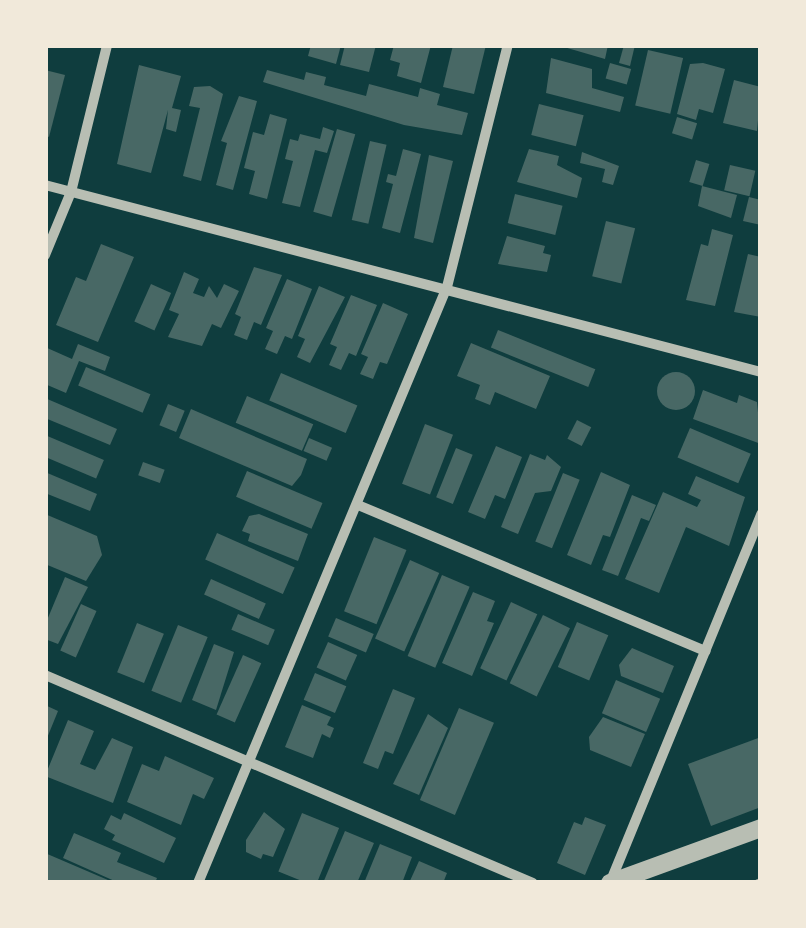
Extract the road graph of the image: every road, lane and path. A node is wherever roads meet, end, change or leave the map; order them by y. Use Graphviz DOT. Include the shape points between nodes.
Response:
graph roads {
  1 [pos="108,45"];
  2 [pos="508,45"];
  3 [pos="45,185"];
  4 [pos="71,192"];
  5 [pos="45,255"];
  6 [pos="447,287"];
  7 [pos="761,372"];
  8 [pos="358,505"];
  9 [pos="761,514"];
  10 [pos="706,650"];
  11 [pos="45,674"];
  12 [pos="249,761"];
  13 [pos="761,828"];
  14 [pos="198,883"];
  15 [pos="533,883"];
  16 [pos="610,883"];
  1 -- 4 [label="street"];
  2 -- 6 [label="street"];
  3 -- 4 [label="street"];
  4 -- 5 [label="street"];
  4 -- 6 [label="street"];
  6 -- 7 [label="street"];
  6 -- 8 [label="street"];
  8 -- 10 [label="street"];
  8 -- 12 [label="street"];
  9 -- 10 [label="street"];
  10 -- 16 [label="street"];
  11 -- 12 [label="street"];
  12 -- 14 [label="street"];
  12 -- 15 [label="street"];
  13 -- 16 [label="street"];
}
